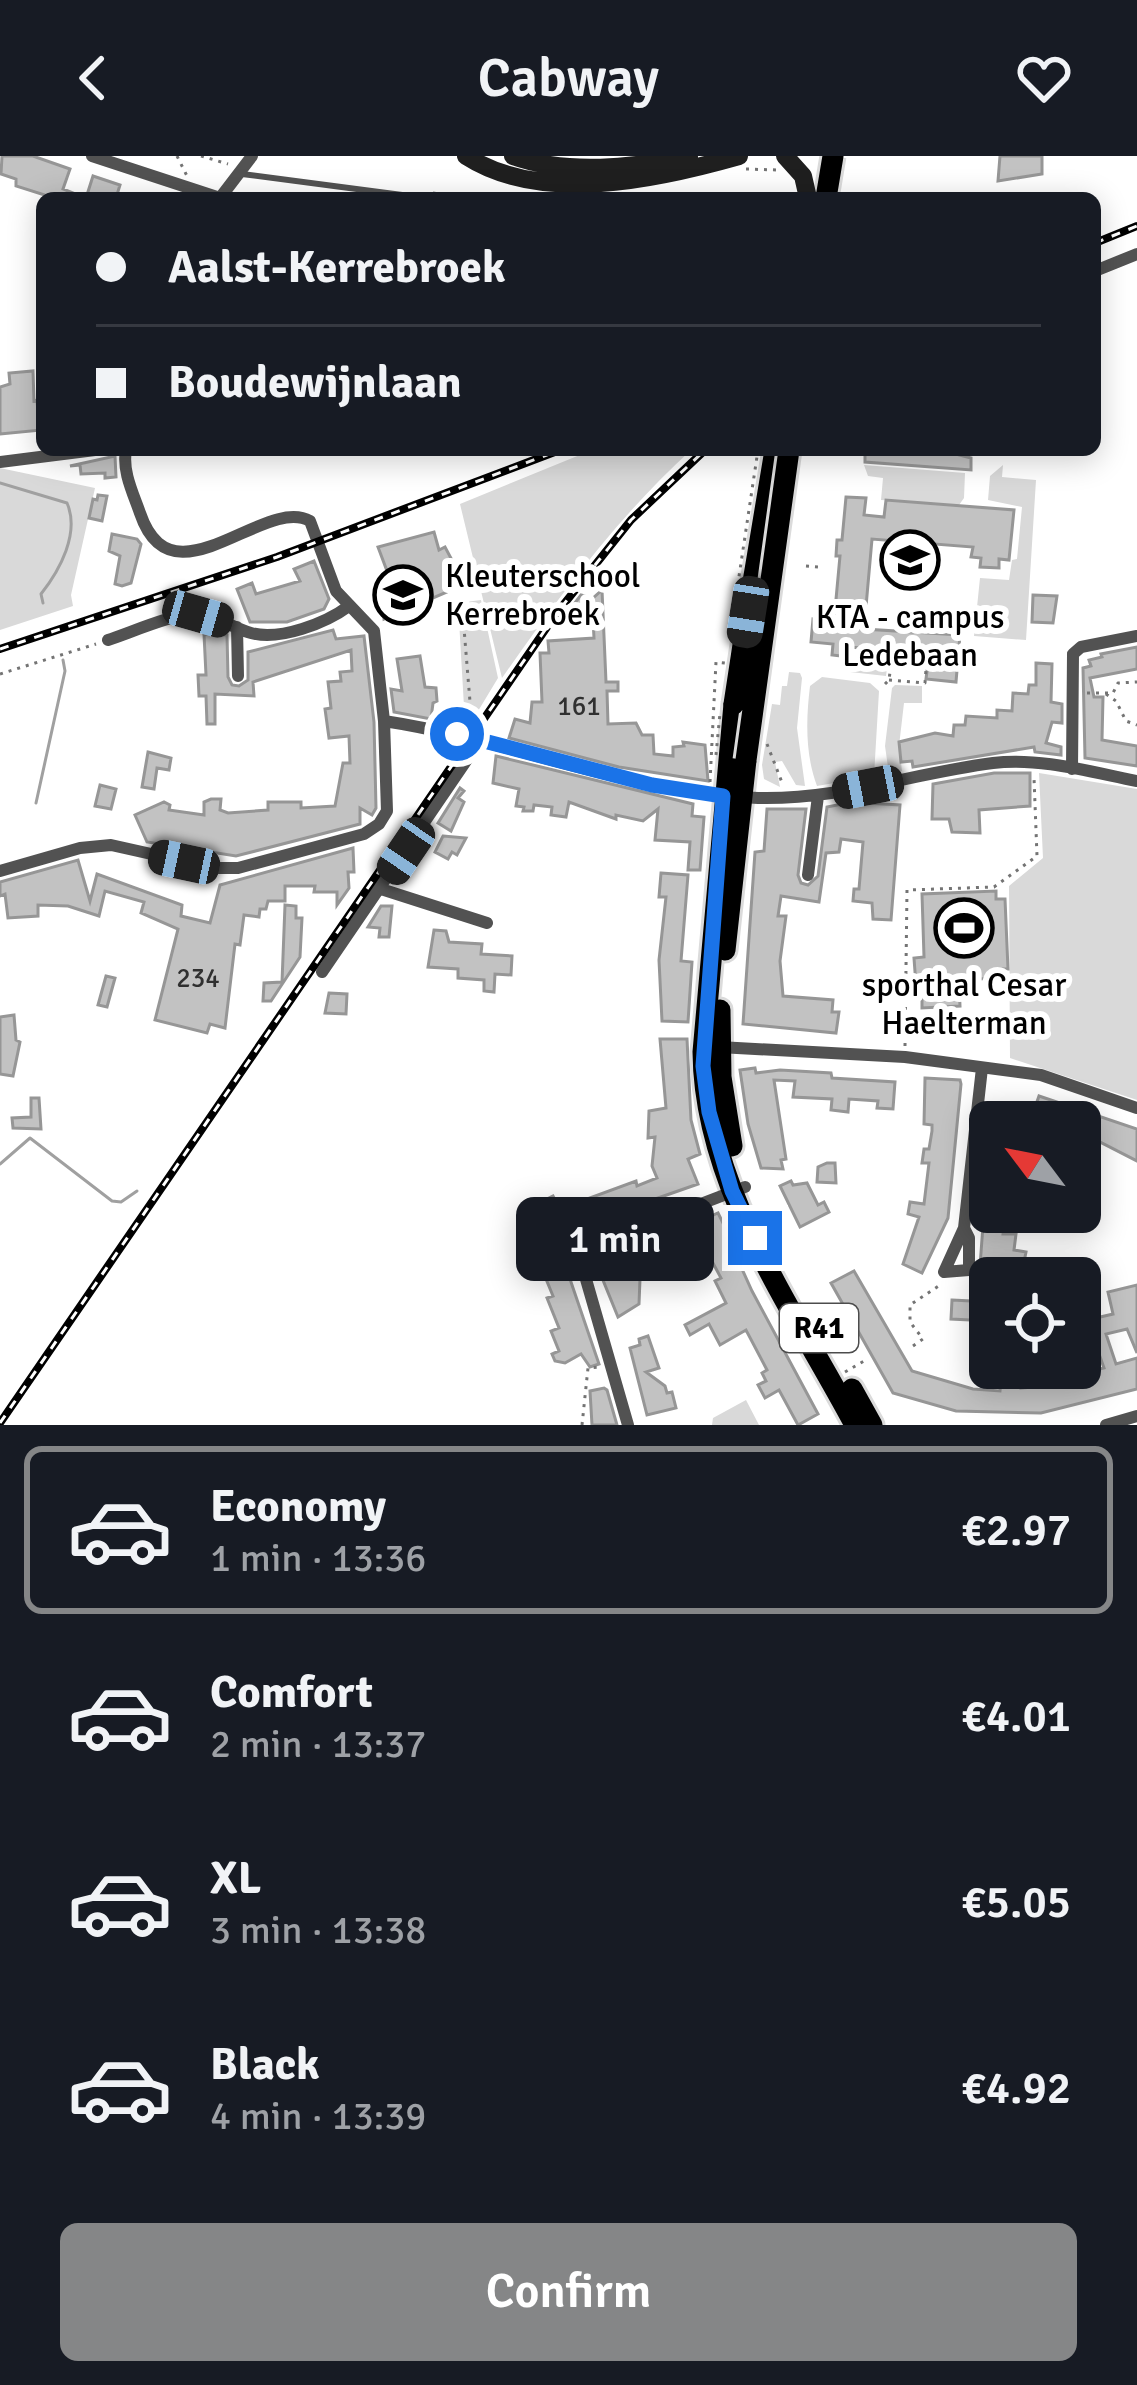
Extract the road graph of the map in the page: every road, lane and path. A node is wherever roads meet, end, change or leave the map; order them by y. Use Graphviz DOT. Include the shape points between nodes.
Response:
graph roads {
  1 [pos="92,156"];
  2 [pos="201,156"];
  3 [pos="466,156"];
  4 [pos="483,156"];
  5 [pos="689,156"];
  6 [pos="740,156"];
  7 [pos="822,156"];
  8 [pos="833,156"];
  9 [pos="511,165"];
  10 [pos="784,165"];
  11 [pos="244,166"];
  12 [pos="189,192"];
  13 [pos="224,192"];
  14 [pos="391,192"];
  15 [pos="810,192"];
  16 [pos="813,192"];
  17 [pos="827,192"];
  18 [pos="1137,254"];
  19 [pos="1101,269"];
  20 [pos="48,456"];
  21 [pos="126,456"];
  22 [pos="775,456"];
  23 [pos="788,456"];
  24 [pos="0,462"];
  25 [pos="806,566"];
  26 [pos="818,567"];
  27 [pos="349,606"];
  28 [pos="463,616"];
  29 [pos="237,627"];
  30 [pos="1137,636"];
  31 [pos="108,640"];
  32 [pos="894,640"];
  33 [pos="892,652"];
  34 [pos="927,656"];
  35 [pos="936,657"];
  36 [pos="0,674"];
  37 [pos="238,676"];
  38 [pos="1136,682"];
  39 [pos="1135,692"];
  40 [pos="1071,693"];
  41 [pos="1105,693"];
  42 [pos="384,721"];
  43 [pos="1137,725"];
  44 [pos="460,735"];
  45 [pos="481,739"];
  46 [pos="736,759"];
  47 [pos="1034,764"];
  48 [pos="1072,770"];
  49 [pos="1137,781"];
  50 [pos="818,796"];
  51 [pos="733,797"];
  52 [pos="0,871"];
  53 [pos="808,875"];
  54 [pos="380,889"];
  55 [pos="487,923"];
  56 [pos="322,972"];
  57 [pos="719,1047"];
  58 [pos="904,1057"];
  59 [pos="982,1067"];
  60 [pos="1137,1108"];
  61 [pos="738,1189"];
  62 [pos="964,1228"];
  63 [pos="944,1272"];
  64 [pos="913,1346"];
  65 [pos="865,1361"];
  66 [pos="588,1368"];
  67 [pos="843,1373"];
  68 [pos="1137,1416"];
  69 [pos="582,1425"];
  70 [pos="628,1425"];
  71 [pos="855,1425"];
  72 [pos="872,1425"];
  73 [pos="1106,1425"];
  1 -- 12 [label="street"];
  2 -- 11 [label="path"];
  3 -- 9 [label="main road" via="483,167"];
  4 -- 9 [label="main road"];
  5 -- 9 [label="main road"];
  6 -- 9 [label="main road" via="638,180 580,182"];
  6 -- 10 [label="path" via="746,171"];
  7 -- 16 [label="main road"];
  8 -- 17 [label="main road, bridge"];
  10 -- 15 [label="main road, bridge" via="803,176"];
  11 -- 13 [label="street"];
  11 -- 14 [label="lane"];
  18 -- 19 [label="street"];
  20 -- 24 [label="street"];
  21 -- 27 [label="street" via="146,530 159,545 196,550 306,518"];
  22 -- 46 [label="main road, R41, bridge"];
  23 -- 46 [label="main road, R41, bridge"];
  25 -- 26 [label="path"];
  27 -- 29 [label="street" via="274,634"];
  27 -- 42 [label="street" via="374,631"];
  28 -- 44 [label="path" via="471,714"];
  29 -- 31 [label="street" via="192,614"];
  29 -- 37 [label="street"];
  30 -- 40 [label="street" via="1081,647 1073,654"];
  31 -- 36 [label="path"];
  32 -- 33 [label="path"];
  33 -- 34 [label="path"];
  33 -- 34 [label="path" via="887,682 925,683"];
  34 -- 35 [label="path"];
  38 -- 39 [label="path"];
  38 -- 41 [label="path" via="1118,682"];
  40 -- 41 [label="path"];
  40 -- 48 [label="street"];
  41 -- 43 [label="path"];
  42 -- 44 [label="street"];
  42 -- 52 [label="street" via="387,811 364,834 238,868 111,844"];
  44 -- 45 [label="street"];
  45 -- 51 [label="street" via="652,785"];
  45 -- 54 [label="street"];
  46 -- 51 [label="main road, R41"];
  47 -- 48 [label="street"];
  47 -- 50 [label="street" via="991,764"];
  47 -- 58 [label="path" via="1037,856 994,887 908,890"];
  48 -- 49 [label="street"];
  50 -- 51 [label="street"];
  50 -- 53 [label="street"];
  51 -- 57 [label="main road, R41"];
  51 -- 61 [label="main road, R41" via="703,1066 709,1112"];
  54 -- 55 [label="street"];
  54 -- 56 [label="street"];
  57 -- 58 [label="street"];
  57 -- 61 [label="main road, R41"];
  58 -- 59 [label="street"];
  59 -- 60 [label="street" via="1041,1076"];
  59 -- 62 [label="street"];
  61 -- 67 [label="main road, R41"];
  61 -- 70 [label="street" via="579,1255"];
  61 -- 71 [label="main road, R41"];
  62 -- 63 [label="street"];
  62 -- 63 [label="street" via="969,1270"];
  63 -- 64 [label="path" via="935,1292 910,1305 910,1322 923,1339"];
  65 -- 67 [label="path"];
  66 -- 69 [label="path"];
  67 -- 72 [label="main road, R41"];
  68 -- 73 [label="street"];
}
